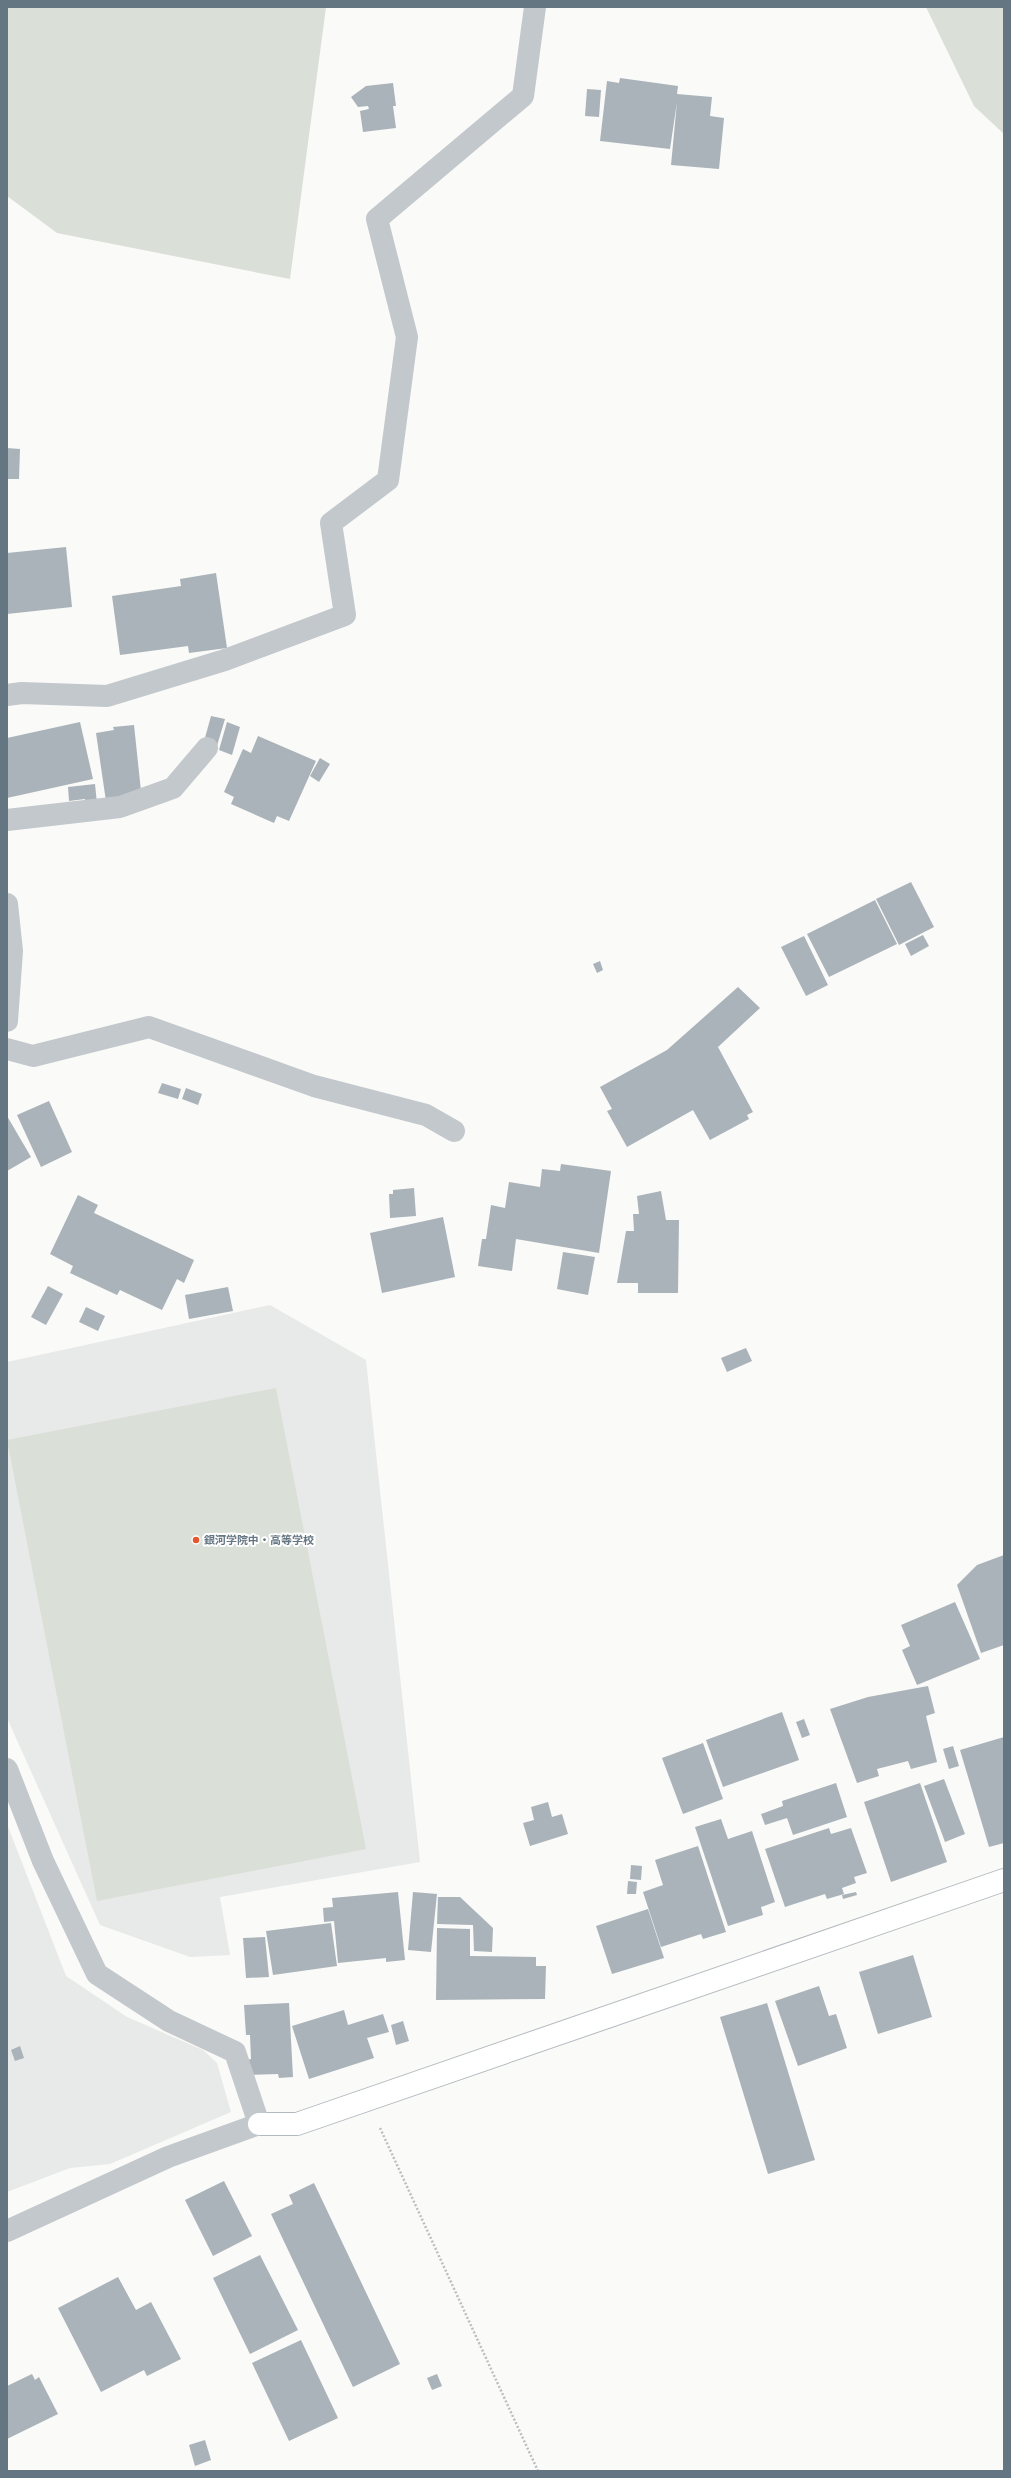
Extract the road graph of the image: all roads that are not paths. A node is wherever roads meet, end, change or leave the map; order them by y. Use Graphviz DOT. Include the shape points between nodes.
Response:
graph roads {
  1 [pos="536,7"];
  2 [pos="7,695"];
  3 [pos="207,748"];
  4 [pos="7,820"];
  5 [pos="7,904"];
  6 [pos="7,1021"];
  7 [pos="7,1048"];
  8 [pos="454,1131"];
  9 [pos="7,1769"];
  10 [pos="1004,1880"];
  11 [pos="260,2124"];
  12 [pos="7,2231"];
  1 -- 2 [label="street" via="523,96 377,219 407,337 388,480 331,522 345,615 225,660 107,696 22,693"];
  3 -- 4 [label="street" via="173,788 120,807"];
  5 -- 6 [label="street" via="12,951"];
  7 -- 8 [label="street" via="33,1056 149,1027 314,1086 426,1115"];
  9 -- 11 [label="street" via="43,1861 98,1974 169,2021 235,2052"];
  10 -- 11 [label="street" via="297,2124"];
  11 -- 12 [label="street" via="168,2157"];
}
